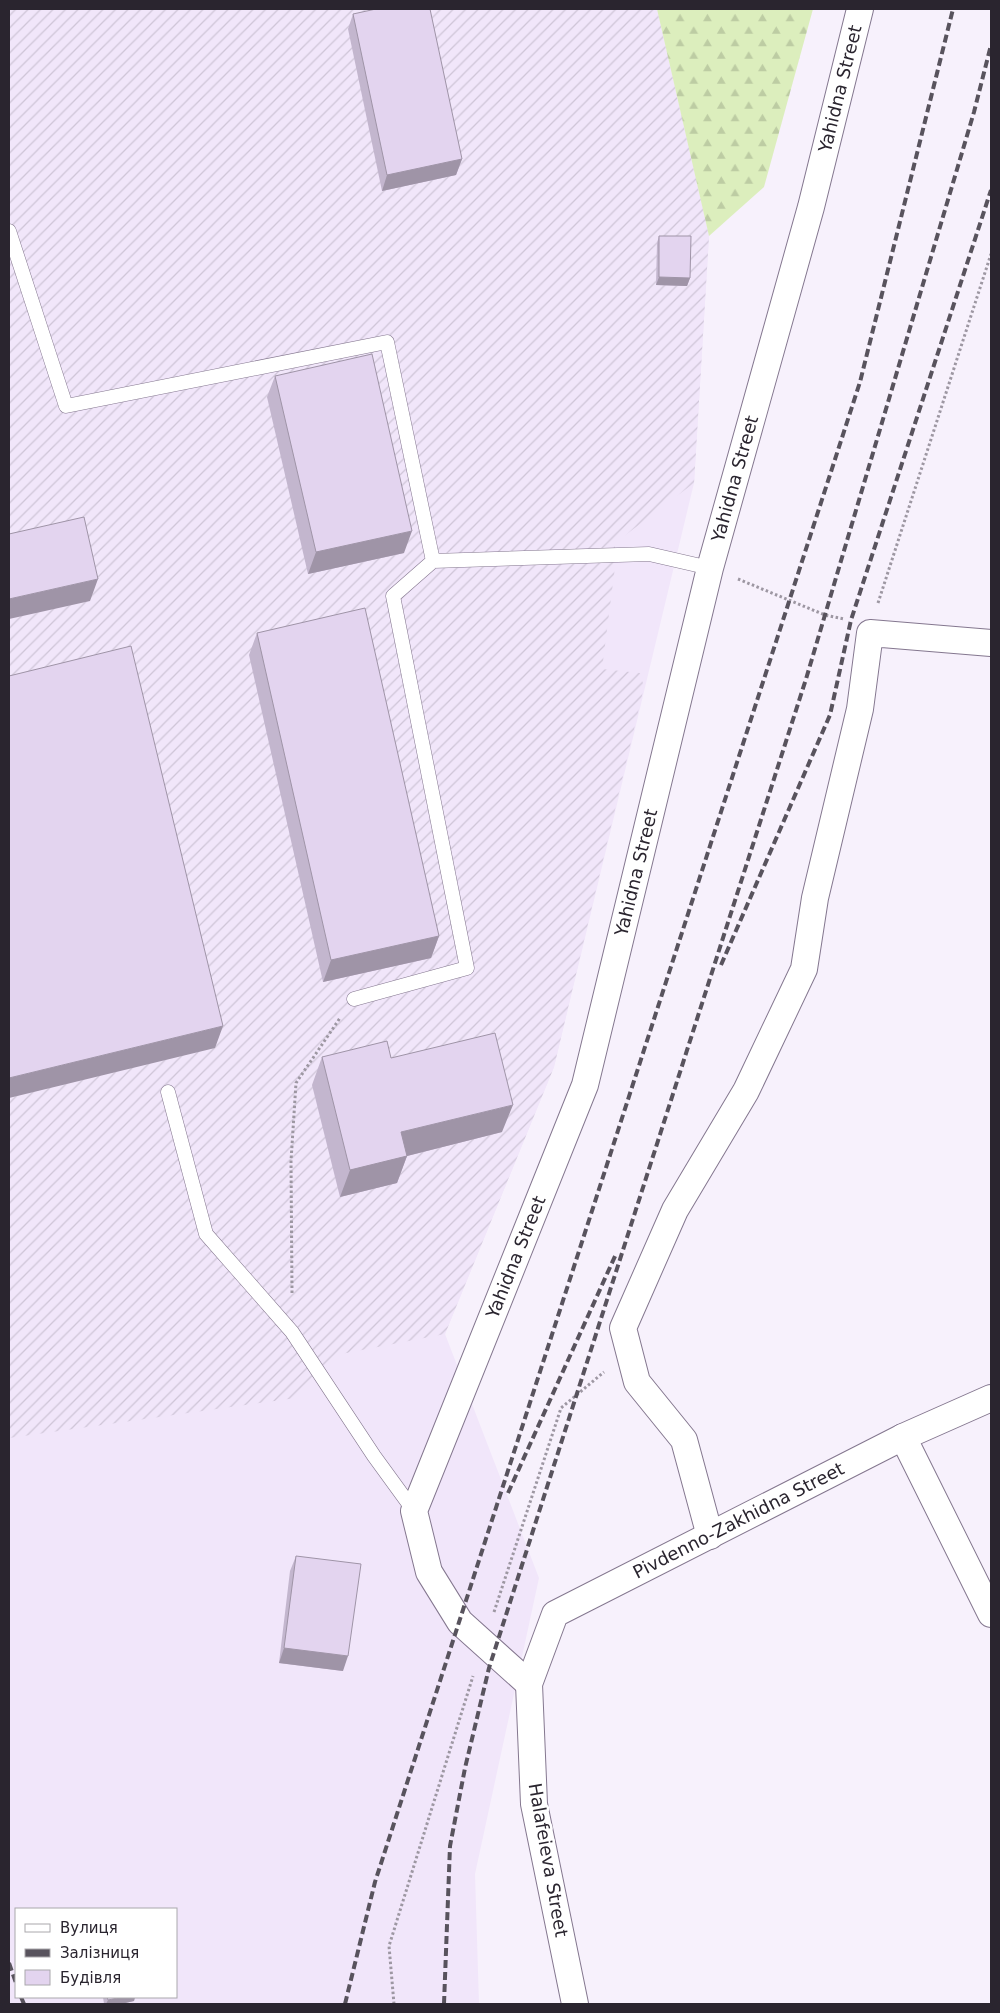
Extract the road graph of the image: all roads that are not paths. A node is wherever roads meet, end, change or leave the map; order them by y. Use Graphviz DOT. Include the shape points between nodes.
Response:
graph roads {
  1 [pos="860,9"];
  2 [pos="9,231"];
  3 [pos="433,561"];
  4 [pos="710,568"];
  5 [pos="991,643"];
  6 [pos="354,1000"];
  7 [pos="168,1092"];
  8 [pos="991,1398"];
  9 [pos="903,1438"];
  10 [pos="414,1511"];
  11 [pos="710,1536"];
  12 [pos="991,1614"];
  13 [pos="529,1684"];
  14 [pos="574,2004"];
  1 -- 4 [label="street, Yahidna Street" via="811,207"];
  2 -- 3 [label="lane" via="66,406 388,342"];
  3 -- 4 [label="lane" via="649,554"];
  3 -- 6 [label="lane" via="393,596 467,968"];
  4 -- 10 [label="street, Yahidna Street" via="585,1085"];
  5 -- 11 [label="street" via="870,633 860,709 815,898 804,969 746,1091 675,1210 623,1328 637,1382 684,1440"];
  7 -- 10 [label="lane" via="206,1234 292,1332"];
  8 -- 9 [label="street, Pivdenno-Zakhidna Street"];
  9 -- 11 [label="street, Pivdenno-Zakhidna Street"];
  9 -- 12 [label="street"];
  10 -- 13 [label="street" via="429,1572 460,1622"];
  11 -- 13 [label="street, Pivdenno-Zakhidna Street" via="555,1614"];
  13 -- 14 [label="street, Halafeieva Street" via="534,1804"];
}
